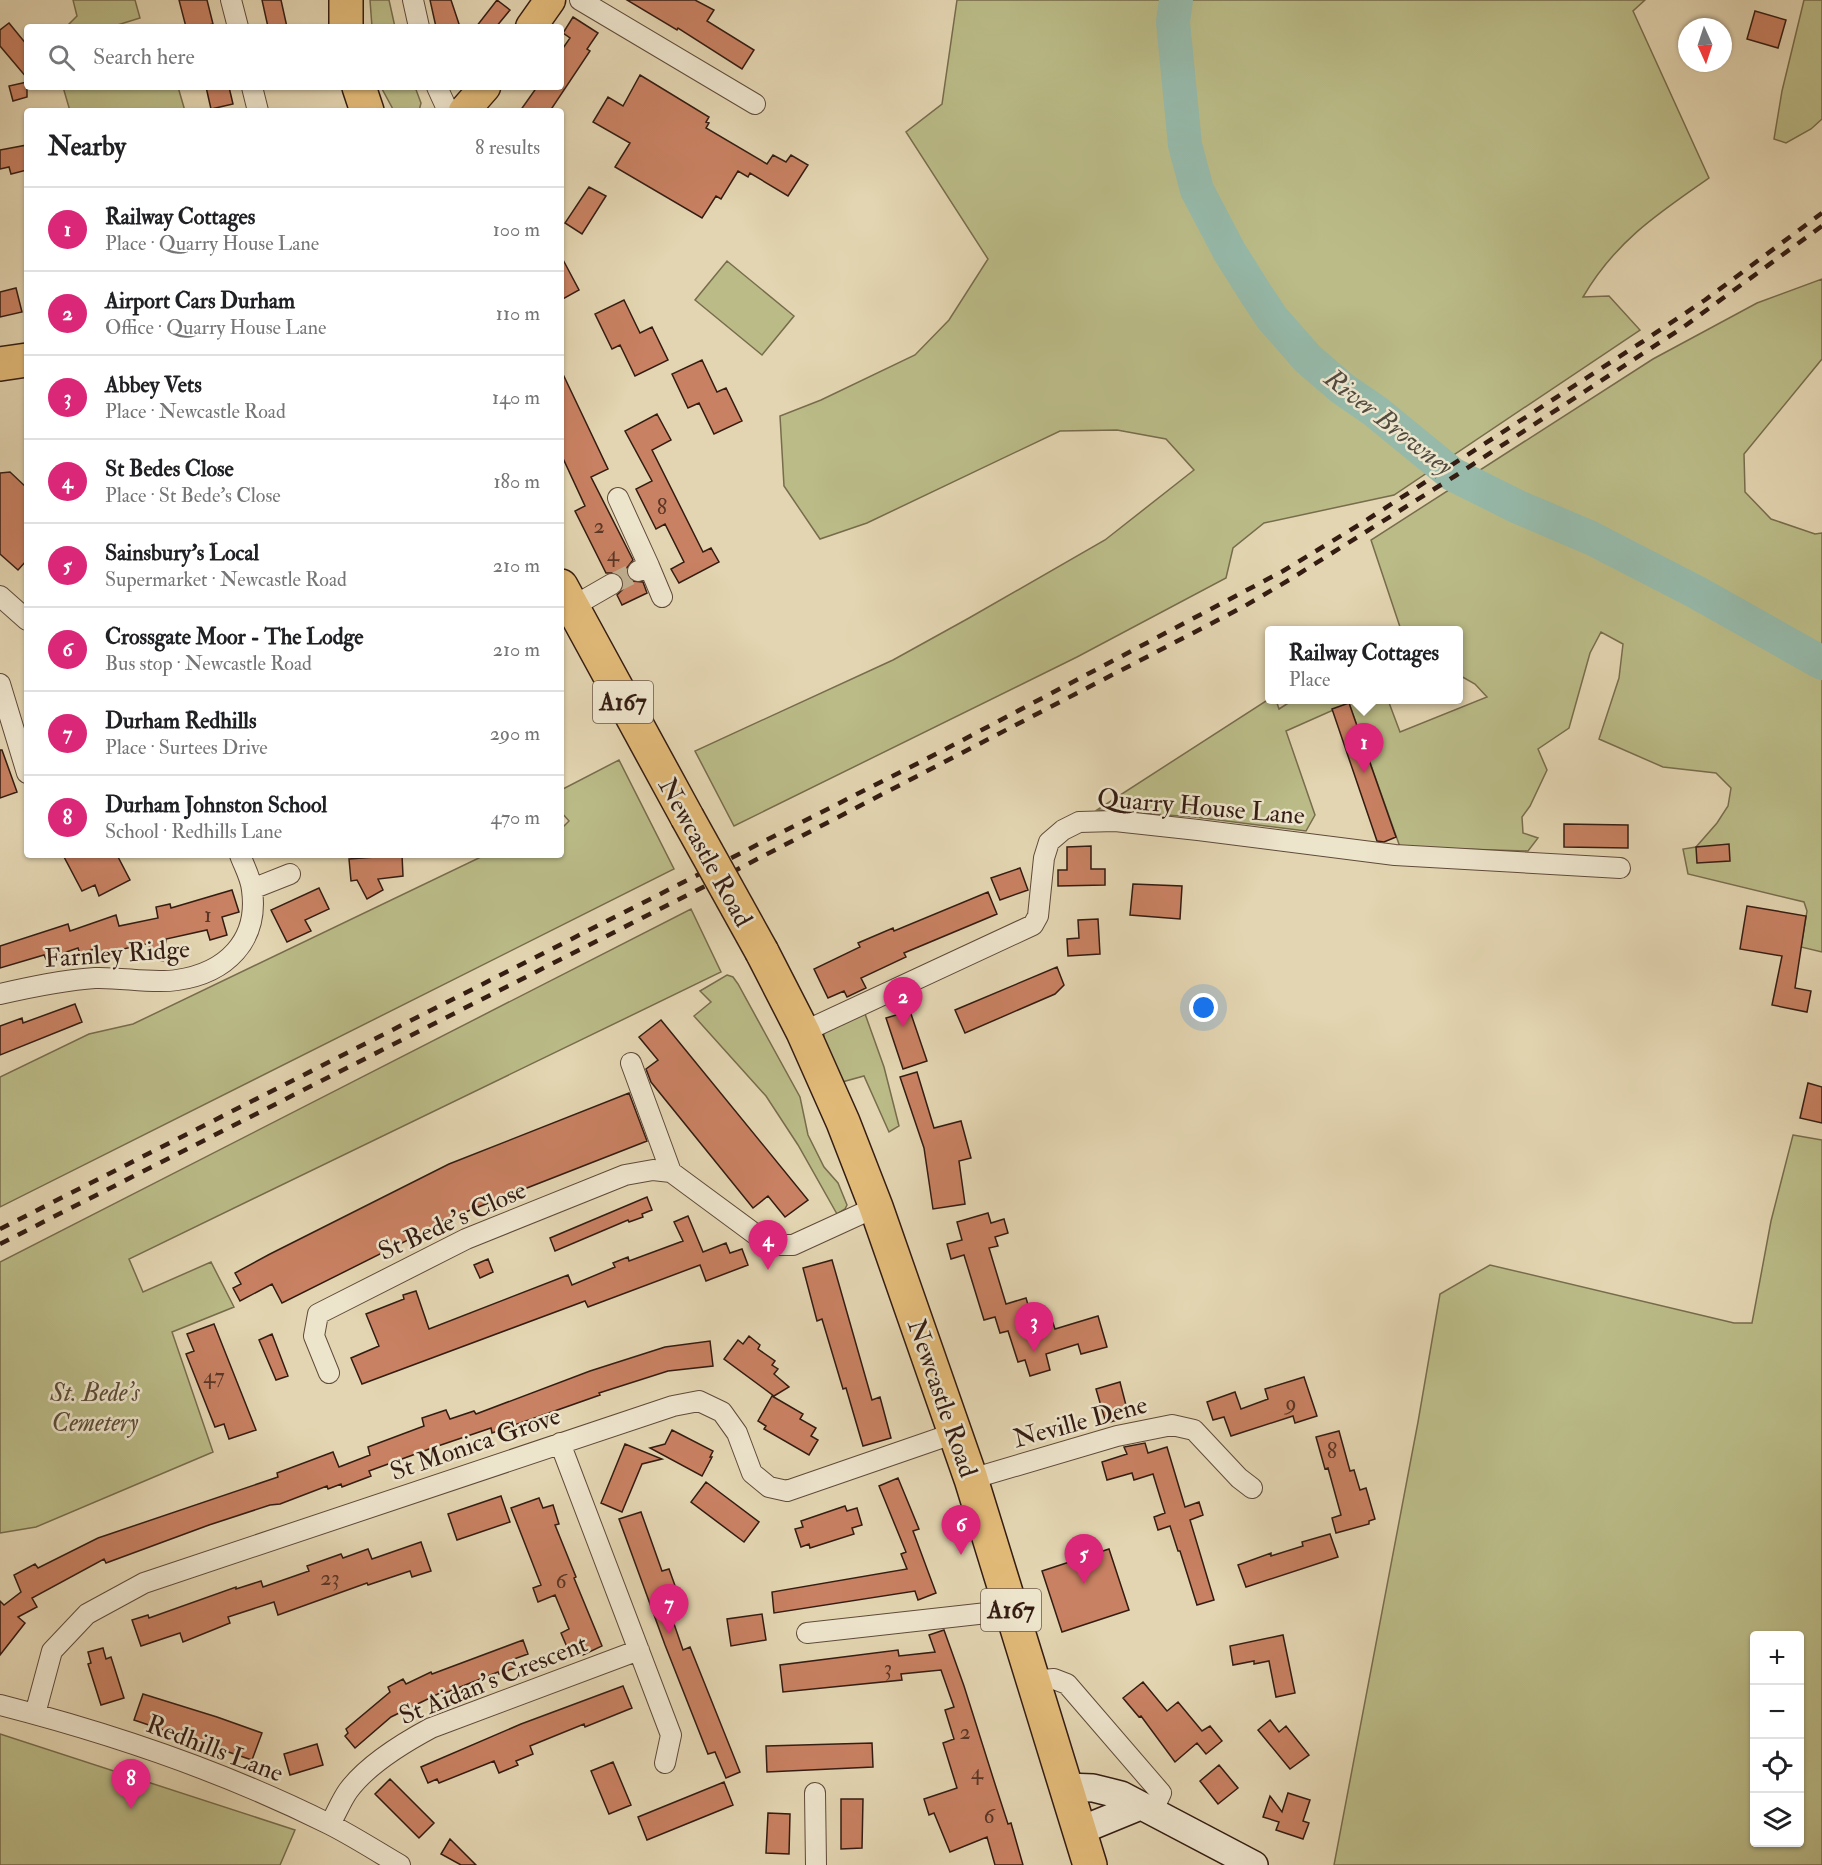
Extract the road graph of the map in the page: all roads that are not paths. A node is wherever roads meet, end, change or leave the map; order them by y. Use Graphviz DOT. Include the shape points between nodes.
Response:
graph roads {
  1 [pos="231,0"];
  2 [pos="346,0"];
  3 [pos="413,0"];
  4 [pos="550,0"];
  5 [pos="580,0"];
  6 [pos="237,24"];
  7 [pos="346,24"];
  8 [pos="418,24"];
  9 [pos="533,24"];
  10 [pos="253,90"];
  11 [pos="438,90"];
  12 [pos="482,90"];
  13 [pos="755,104"];
  14 [pos="257,108"];
  15 [pos="447,108"];
  16 [pos="467,108"];
  17 [pos="24,360"];
  18 [pos="0,364"];
  19 [pos="618,498"];
  20 [pos="612,584"];
  21 [pos="0,596"];
  22 [pos="566,597"];
  23 [pos="662,597"];
  24 [pos="24,617"];
  25 [pos="0,684"];
  26 [pos="24,763"];
  27 [pos="241,858"];
  28 [pos="1620,868"];
  29 [pos="290,874"];
  30 [pos="252,888"];
  31 [pos="0,994"];
  32 [pos="802,1032"];
  33 [pos="631,1063"];
  34 [pos="671,1172"];
  35 [pos="876,1207"];
  36 [pos="329,1373"];
  37 [pos="955,1433"];
  38 [pos="560,1443"];
  39 [pos="971,1479"];
  40 [pos="1252,1488"];
  41 [pos="1010,1609"];
  42 [pos="807,1632"];
  43 [pos="639,1650"];
  44 [pos="1032,1681"];
  45 [pos="0,1705"];
  46 [pos="35,1714"];
  47 [pos="665,1763"];
  48 [pos="1066,1787"];
  49 [pos="815,1793"];
  50 [pos="1146,1809"];
  51 [pos="330,1824"];
  52 [pos="1079,1831"];
  53 [pos="400,1865"];
  54 [pos="816,1865"];
  55 [pos="1090,1865"];
  56 [pos="1254,1865"];
  1 -- 6 [label="street"];
  2 -- 7 [label="highway"];
  3 -- 8 [label="street"];
  4 -- 9 [label="main road"];
  5 -- 13 [label="street"];
  10 -- 14 [label="street"];
  11 -- 15 [label="street"];
  12 -- 16 [label="main road"];
  17 -- 18 [label="highway"];
  19 -- 23 [label="street" via="644,569"];
  20 -- 22 [label="street"];
  21 -- 24 [label="street"];
  22 -- 32 [label="highway, Newcastle Road / A167, bridge"];
  25 -- 26 [label="street"];
  27 -- 30 [label="street, Farnley Ridge"];
  28 -- 32 [label="street, Quarry House Lane" via="1395,855 1115,821 1079,822 1049,842 1038,916 1033,925"];
  29 -- 30 [label="street"];
  30 -- 31 [label="street, Farnley Ridge" via="253,914 247,934 222,966 207,973 176,981 96,978"];
  32 -- 35 [label="highway, Newcastle Road / A167"];
  33 -- 34 [label="street"];
  34 -- 35 [label="street" via="763,1240 780,1245 794,1245"];
  34 -- 36 [label="street, St Bede's Close" via="653,1170 624,1175 466,1239 318,1314 314,1336"];
  35 -- 37 [label="highway, Newcastle Road / A167"];
  37 -- 38 [label="street, St Monica Grove" via="786,1491 769,1487 752,1473 737,1433 722,1412 699,1401"];
  37 -- 39 [label="highway, Newcastle Road / A167"];
  38 -- 43 [label="street"];
  38 -- 46 [label="street, St Monica Grove" via="144,1583 87,1614 52,1651"];
  39 -- 40 [label="street, Neville Dene" via="1117,1436 1172,1425 1194,1430"];
  39 -- 41 [label="highway, Newcastle Road / A167"];
  41 -- 42 [label="street"];
  41 -- 44 [label="highway, Newcastle Road / A167"];
  43 -- 47 [label="street" via="671,1735"];
  43 -- 51 [label="street, St Aidan's Crescent" via="431,1728 404,1742 349,1790"];
  44 -- 48 [label="highway, Newcastle Road / A167"];
  44 -- 50 [label="street" via="1054,1679 1067,1684 1161,1794"];
  45 -- 46 [label="street, Redhills Lane"];
  46 -- 51 [label="street, Redhills Lane" via="230,1778"];
  48 -- 50 [label="street" via="1121,1795"];
  48 -- 52 [label="highway, Newcastle Road / A167"];
  49 -- 54 [label="street"];
  50 -- 52 [label="street"];
  50 -- 56 [label="street"];
  51 -- 53 [label="street, Redhills Lane"];
  52 -- 55 [label="highway, Newcastle Road / A167"];
}
